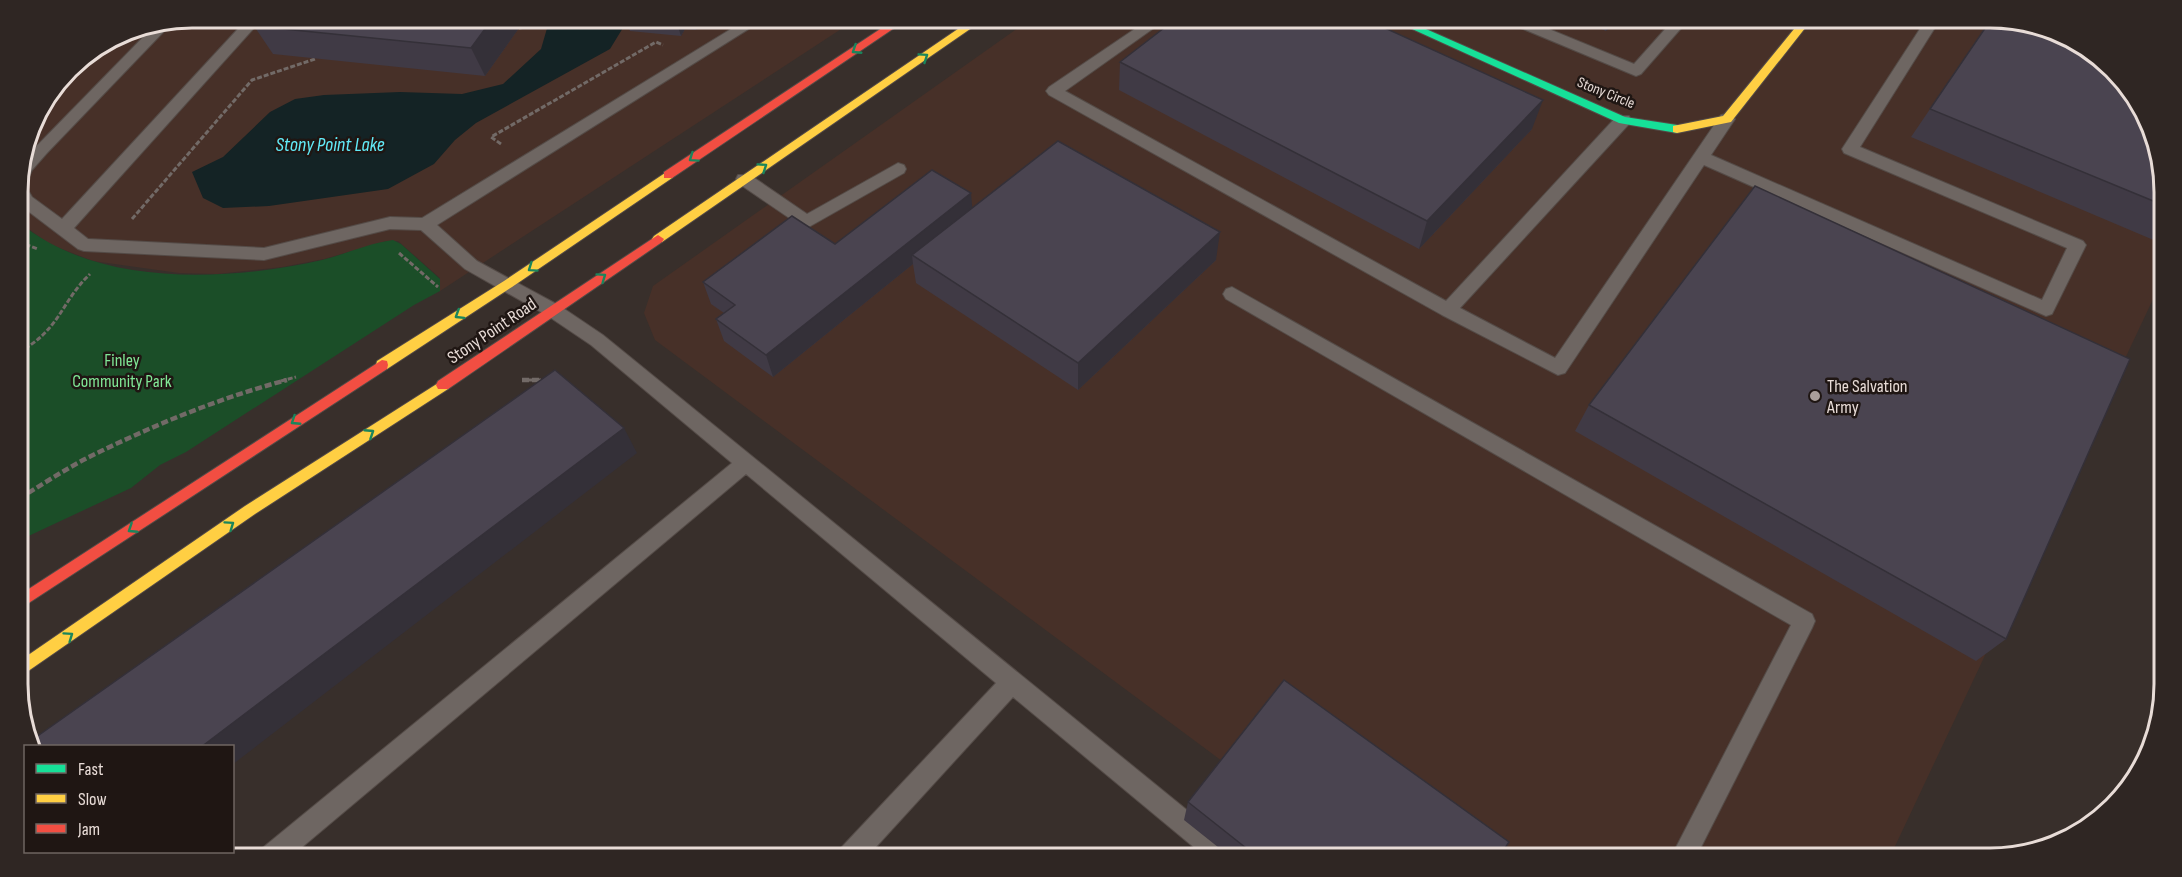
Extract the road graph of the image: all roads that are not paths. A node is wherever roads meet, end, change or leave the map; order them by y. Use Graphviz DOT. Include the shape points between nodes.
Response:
graph roads {
  1 [pos="247,28"];
  2 [pos="743,28"];
  3 [pos="889,28"];
  4 [pos="966,28"];
  5 [pos="1147,28"];
  6 [pos="1419,28"];
  7 [pos="1533,28"];
  8 [pos="1674,28"];
  9 [pos="1800,28"];
  10 [pos="1928,28"];
  11 [pos="154,34"];
  12 [pos="1727,119"];
  13 [pos="1623,120"];
  14 [pos="32,158"];
  15 [pos="1702,158"];
  16 [pos="898,169"];
  17 [pos="744,179"];
  18 [pos="29,203"];
  19 [pos="425,224"];
  20 [pos="63,229"];
  21 [pos="508,284"];
  22 [pos="1232,294"];
  23 [pos="1448,309"];
  24 [pos="554,311"];
  25 [pos="746,463"];
  26 [pos="28,597"];
  27 [pos="28,664"];
  28 [pos="1012,682"];
  29 [pos="282,848"];
  30 [pos="858,848"];
  31 [pos="1214,848"];
  32 [pos="1688,848"];
  1 -- 20 [label="lane"];
  2 -- 19 [label="lane"];
  3 -- 21 [label="main road, Stony Point Road, one-way"];
  17 -- 4 [label="main road, Stony Point Road, one-way"];
  5 -- 23 [label="lane" via="1054,92"];
  6 -- 13 [label="main road, Stony Circle"];
  7 -- 8 [label="lane" via="1636,70"];
  9 -- 12 [label="main road"];
  10 -- 15 [label="lane" via="1850,149 2077,245 2046,309"];
  11 -- 14 [label="lane"];
  12 -- 13 [label="main road, Stony Circle" via="1672,130"];
  12 -- 15 [label="lane"];
  13 -- 23 [label="lane"];
  15 -- 23 [label="lane" via="1558,368"];
  16 -- 17 [label="lane" via="807,222"];
  24 -- 17 [label="main road, Stony Point Road, one-way"];
  18 -- 20 [label="lane"];
  19 -- 20 [label="lane" via="390,223 264,254 84,245"];
  19 -- 21 [label="lane" via="471,265"];
  21 -- 24 [label="lane"];
  21 -- 26 [label="main road, Stony Point Road, one-way"];
  22 -- 32 [label="lane" via="1804,621"];
  24 -- 25 [label="lane" via="597,340"];
  27 -- 24 [label="main road, Stony Point Road, one-way" via="250,510"];
  25 -- 28 [label="lane"];
  25 -- 29 [label="lane"];
  28 -- 30 [label="lane"];
  28 -- 31 [label="lane"];
}
